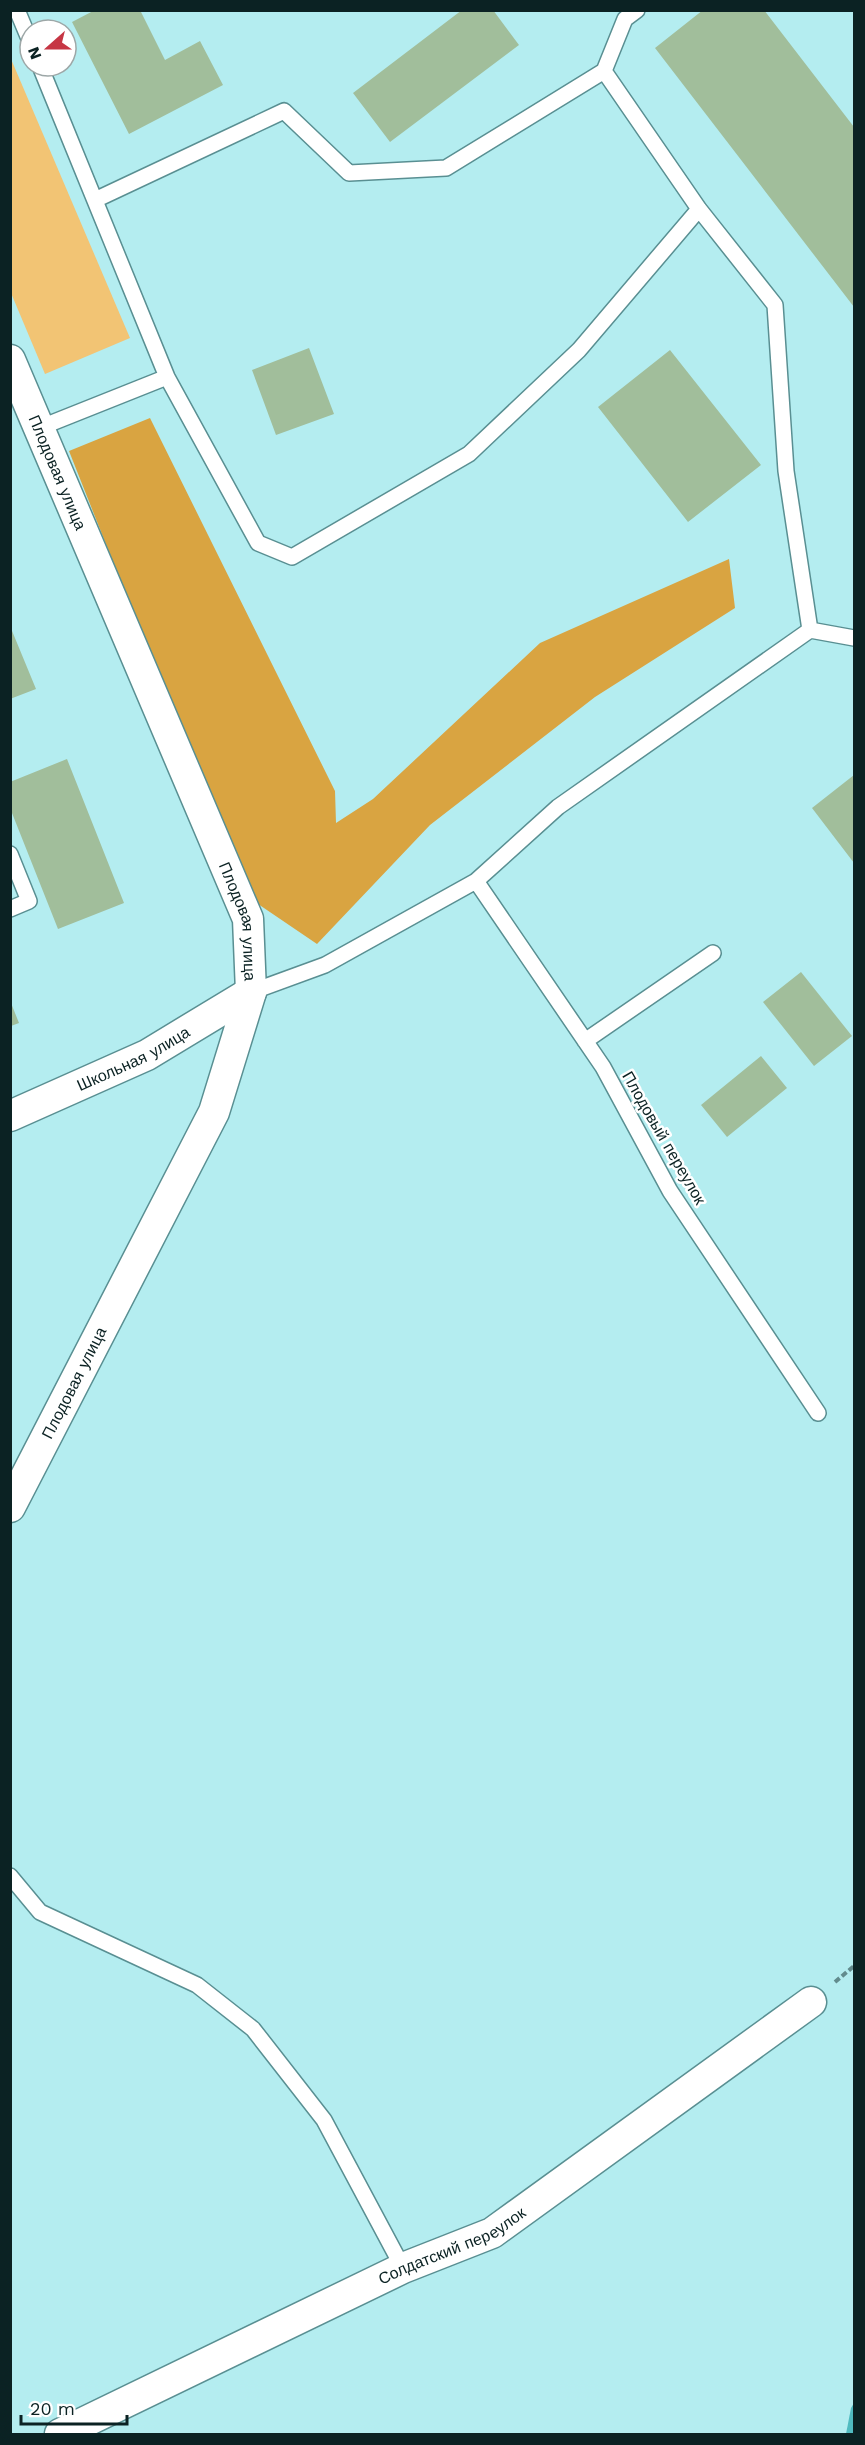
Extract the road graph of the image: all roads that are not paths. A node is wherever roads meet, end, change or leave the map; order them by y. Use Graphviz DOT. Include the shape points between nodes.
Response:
graph roads {
  1 [pos="636,10"];
  2 [pos="604,71"];
  3 [pos="45,78"];
  4 [pos="95,200"];
  5 [pos="699,209"];
  6 [pos="10,360"];
  7 [pos="167,377"];
  8 [pos="39,428"];
  9 [pos="810,630"];
  10 [pos="855,638"];
  11 [pos="10,854"];
  12 [pos="476,881"];
  13 [pos="10,909"];
  14 [pos="713,953"];
  15 [pos="251,992"];
  16 [pos="585,1041"];
  17 [pos="10,1116"];
  18 [pos="818,1413"];
  19 [pos="10,1507"];
  20 [pos="10,1876"];
  21 [pos="811,2002"];
  22 [pos="403,2268"];
  23 [pos="60,2434"];
  1 -- 2 [label="lane" via="625,19"];
  2 -- 4 [label="lane" via="446,168 349,173 284,111"];
  2 -- 5 [label="lane"];
  3 -- 4 [label="lane"];
  4 -- 7 [label="lane"];
  5 -- 7 [label="lane" via="579,350 469,454 292,557 258,543"];
  5 -- 9 [label="lane" via="775,304 786,471"];
  6 -- 8 [label="street, Плодовая улица"];
  7 -- 8 [label="lane"];
  8 -- 15 [label="street, Плодовая улица" via="248,919"];
  9 -- 10 [label="lane"];
  9 -- 12 [label="lane" via="558,807"];
  11 -- 13 [label="lane" via="29,900"];
  12 -- 15 [label="lane" via="325,965"];
  12 -- 16 [label="lane, Плодовый переулок"];
  14 -- 16 [label="lane"];
  15 -- 17 [label="street, Школьная улица" via="147,1055"];
  15 -- 19 [label="street, Плодовая улица" via="214,1112"];
  16 -- 18 [label="lane, Плодовый переулок" via="670,1191"];
  20 -- 22 [label="lane" via="39,1912 197,1985 253,2029 324,2120"];
  21 -- 22 [label="street, Солдатский переулок" via="492,2233"];
  22 -- 23 [label="street, Солдатский переулок"];
}
